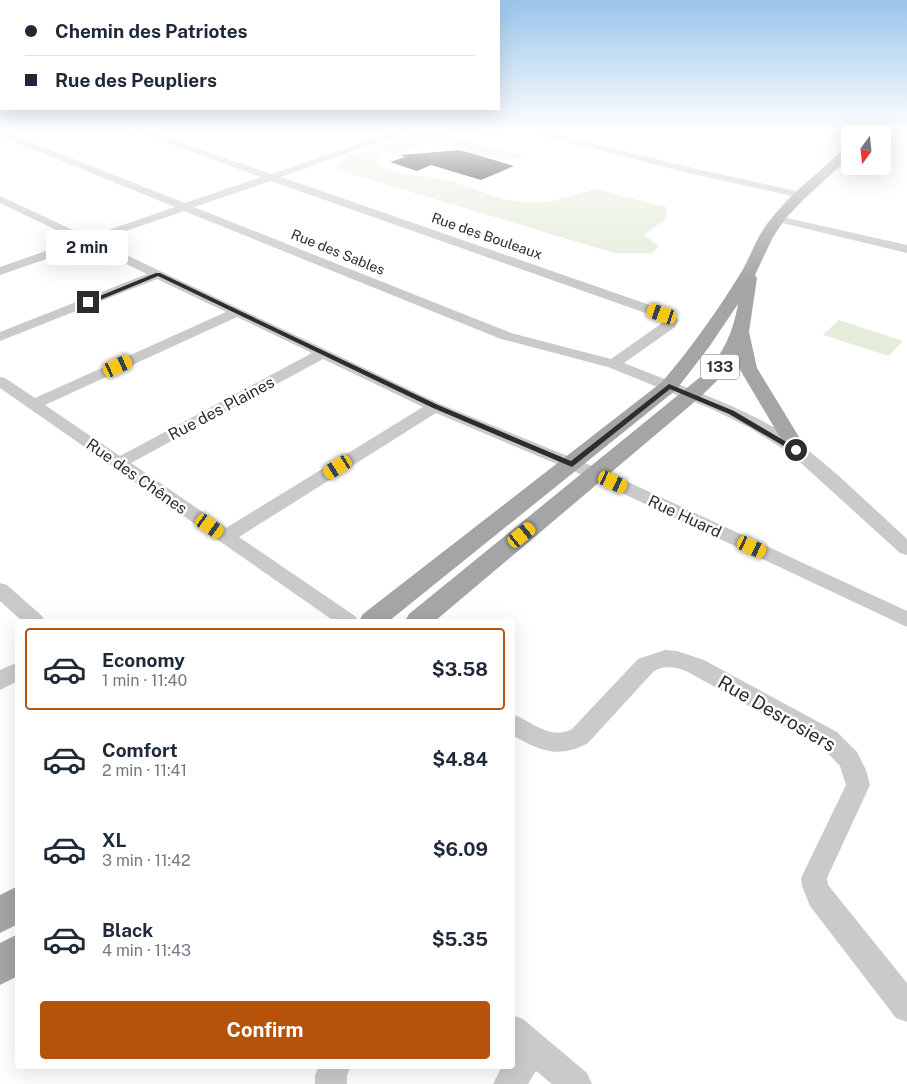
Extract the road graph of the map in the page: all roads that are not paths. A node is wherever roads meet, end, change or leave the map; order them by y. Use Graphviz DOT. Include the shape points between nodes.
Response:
graph roads {
  1 [pos="119,181"];
  2 [pos="261,181"];
  3 [pos="281,181"];
  4 [pos="731,181"];
  5 [pos="817,181"];
  6 [pos="800,196"];
  7 [pos="0,199"];
  8 [pos="185,207"];
  9 [pos="778,219"];
  10 [pos="88,241"];
  11 [pos="907,249"];
  12 [pos="751,267"];
  13 [pos="0,271"];
  14 [pos="158,274"];
  15 [pos="237,312"];
  16 [pos="740,332"];
  17 [pos="0,338"];
  18 [pos="323,353"];
  19 [pos="613,364"];
  20 [pos="0,381"];
  21 [pos="669,386"];
  22 [pos="691,395"];
  23 [pos="34,404"];
  24 [pos="435,406"];
  25 [pos="796,450"];
  26 [pos="119,463"];
  27 [pos="572,464"];
  28 [pos="596,474"];
  29 [pos="225,537"];
  30 [pos="907,549"];
  31 [pos="3,599"];
  32 [pos="32,619"];
  33 [pos="345,619"];
  34 [pos="375,619"];
  35 [pos="420,619"];
  36 [pos="907,620"];
  37 [pos="15,672"];
  38 [pos="0,681"];
  39 [pos="515,725"];
  40 [pos="15,904"];
  41 [pos="0,916"];
  42 [pos="15,954"];
  43 [pos="0,967"];
  44 [pos="907,1007"];
  45 [pos="523,1040"];
  46 [pos="515,1063"];
  47 [pos="334,1069"];
  48 [pos="513,1069"];
  49 [pos="331,1084"];
  50 [pos="508,1084"];
  51 [pos="576,1084"];
  1 -- 8 [label="street, Rue des Sables"];
  2 -- 8 [label="street"];
  3 -- 19 [label="street, Rue des Bouleaux" via="672,320"];
  4 -- 6 [label="street"];
  5 -- 6 [label="main road, 133"];
  6 -- 9 [label="main road, 133"];
  7 -- 10 [label="street, Rue Huard"];
  8 -- 10 [label="street"];
  8 -- 19 [label="street, Rue des Sables" via="506,336"];
  9 -- 11 [label="street"];
  9 -- 12 [label="main road, 133"];
  10 -- 13 [label="street"];
  10 -- 14 [label="street, Rue Huard"];
  12 -- 16 [label="main road, 133"];
  12 -- 21 [label="main road, 133" via="693,359"];
  14 -- 15 [label="street, Rue Huard"];
  14 -- 17 [label="street"];
  15 -- 18 [label="street, Rue Huard"];
  15 -- 23 [label="street"];
  16 -- 22 [label="main road, 133" via="720,368"];
  16 -- 25 [label="main road" via="748,368"];
  18 -- 24 [label="street, Rue Huard"];
  18 -- 26 [label="street, Rue des Plaines"];
  19 -- 21 [label="street, Rue des Sables"];
  20 -- 23 [label="street, Rue des Chênes"];
  21 -- 22 [label="street, Rue des Sables"];
  21 -- 27 [label="main road, 133"];
  22 -- 25 [label="street, Rue des Sables" via="756,425"];
  22 -- 28 [label="main road, 133"];
  23 -- 26 [label="street, Rue des Chênes"];
  24 -- 27 [label="street, Rue Huard"];
  24 -- 29 [label="street"];
  25 -- 30 [label="street, Rue des Sables"];
  26 -- 29 [label="street, Rue des Chênes"];
  27 -- 28 [label="street, Rue Huard"];
  27 -- 34 [label="main road, 133"];
  28 -- 35 [label="main road, 133"];
  28 -- 36 [label="street, Rue Huard"];
  29 -- 33 [label="street, Rue des Chênes"];
  31 -- 32 [label="street"];
  37 -- 38 [label="street"];
  39 -- 44 [label="street, Rue Desrosiers" via="550,742 566,743 580,736 646,665 659,658 678,659 696,666 830,739 846,753 858,785 814,878 815,886"];
  40 -- 41 [label="main road"];
  42 -- 43 [label="main road"];
  45 -- 46 [label="street"];
  45 -- 51 [label="street"];
  47 -- 49 [label="street"];
  48 -- 50 [label="street"];
}
